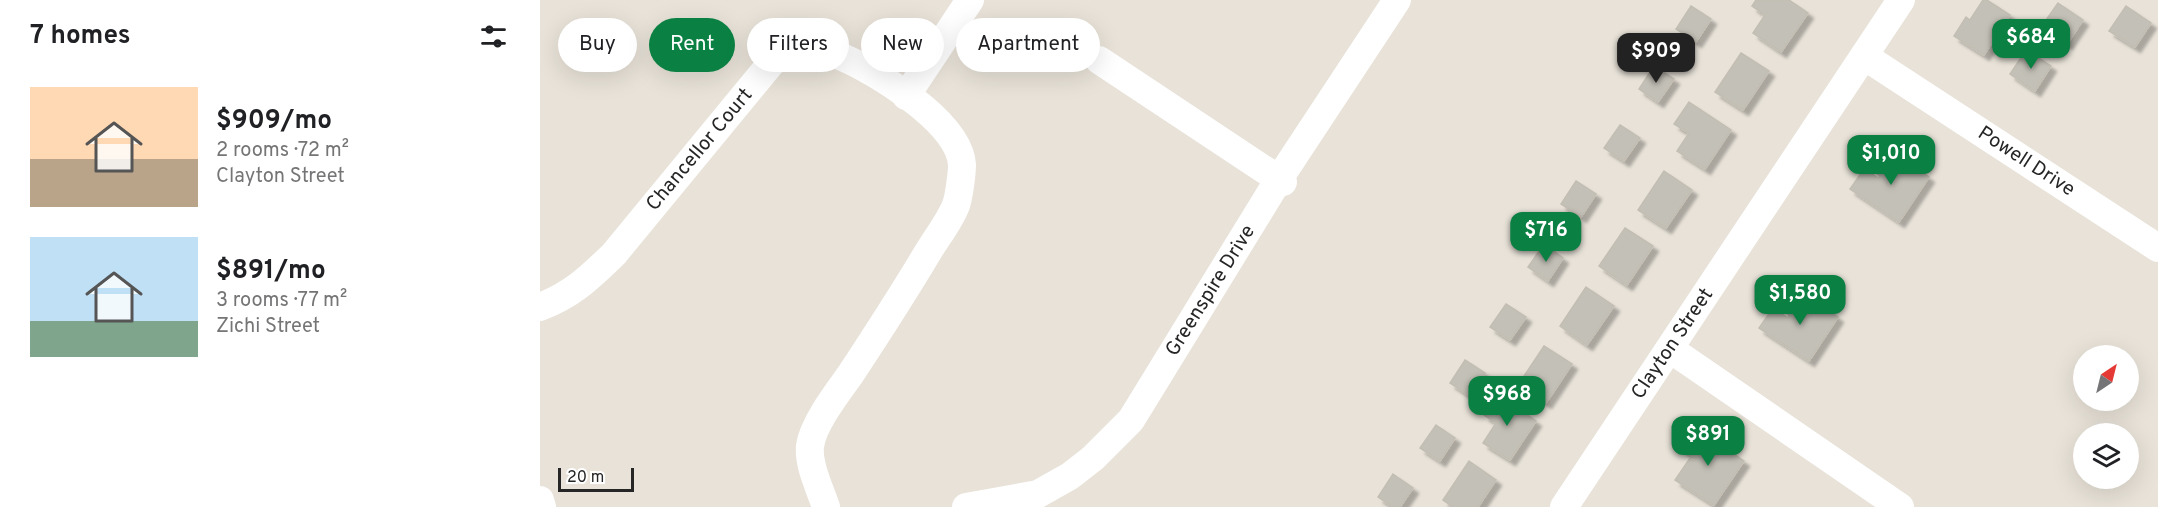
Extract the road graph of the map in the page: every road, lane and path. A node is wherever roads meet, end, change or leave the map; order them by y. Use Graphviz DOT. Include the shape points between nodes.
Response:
graph roads {
  1 [pos="970,0"];
  2 [pos="1397,0"];
  3 [pos="1901,0"];
  4 [pos="1864,56"];
  5 [pos="1100,61"];
  6 [pos="906,96"];
  7 [pos="1281,181"];
  8 [pos="2158,248"];
  9 [pos="540,307"];
  10 [pos="1670,349"];
  11 [pos="540,500"];
  12 [pos="542,507"];
  13 [pos="826,507"];
  14 [pos="966,507"];
  15 [pos="1564,507"];
  16 [pos="1900,507"];
  1 -- 6 [label="street"];
  2 -- 7 [label="street, Greenspire Drive"];
  3 -- 4 [label="street, Clayton Street"];
  4 -- 8 [label="street, Powell Drive"];
  4 -- 10 [label="street, Clayton Street"];
  5 -- 7 [label="street"];
  6 -- 9 [label="street, Chancellor Court" via="834,53 812,48 786,53 772,62 614,254 563,298"];
  6 -- 13 [label="street, Chancellor Court" via="946,130 959,153 962,165 956,205 814,433 810,447 812,464"];
  7 -- 14 [label="street, Greenspire Drive" via="1131,420 1094,459 1038,494"];
  10 -- 15 [label="street, Clayton Street"];
  10 -- 16 [label="street"];
  11 -- 12 [label="street"];
}
